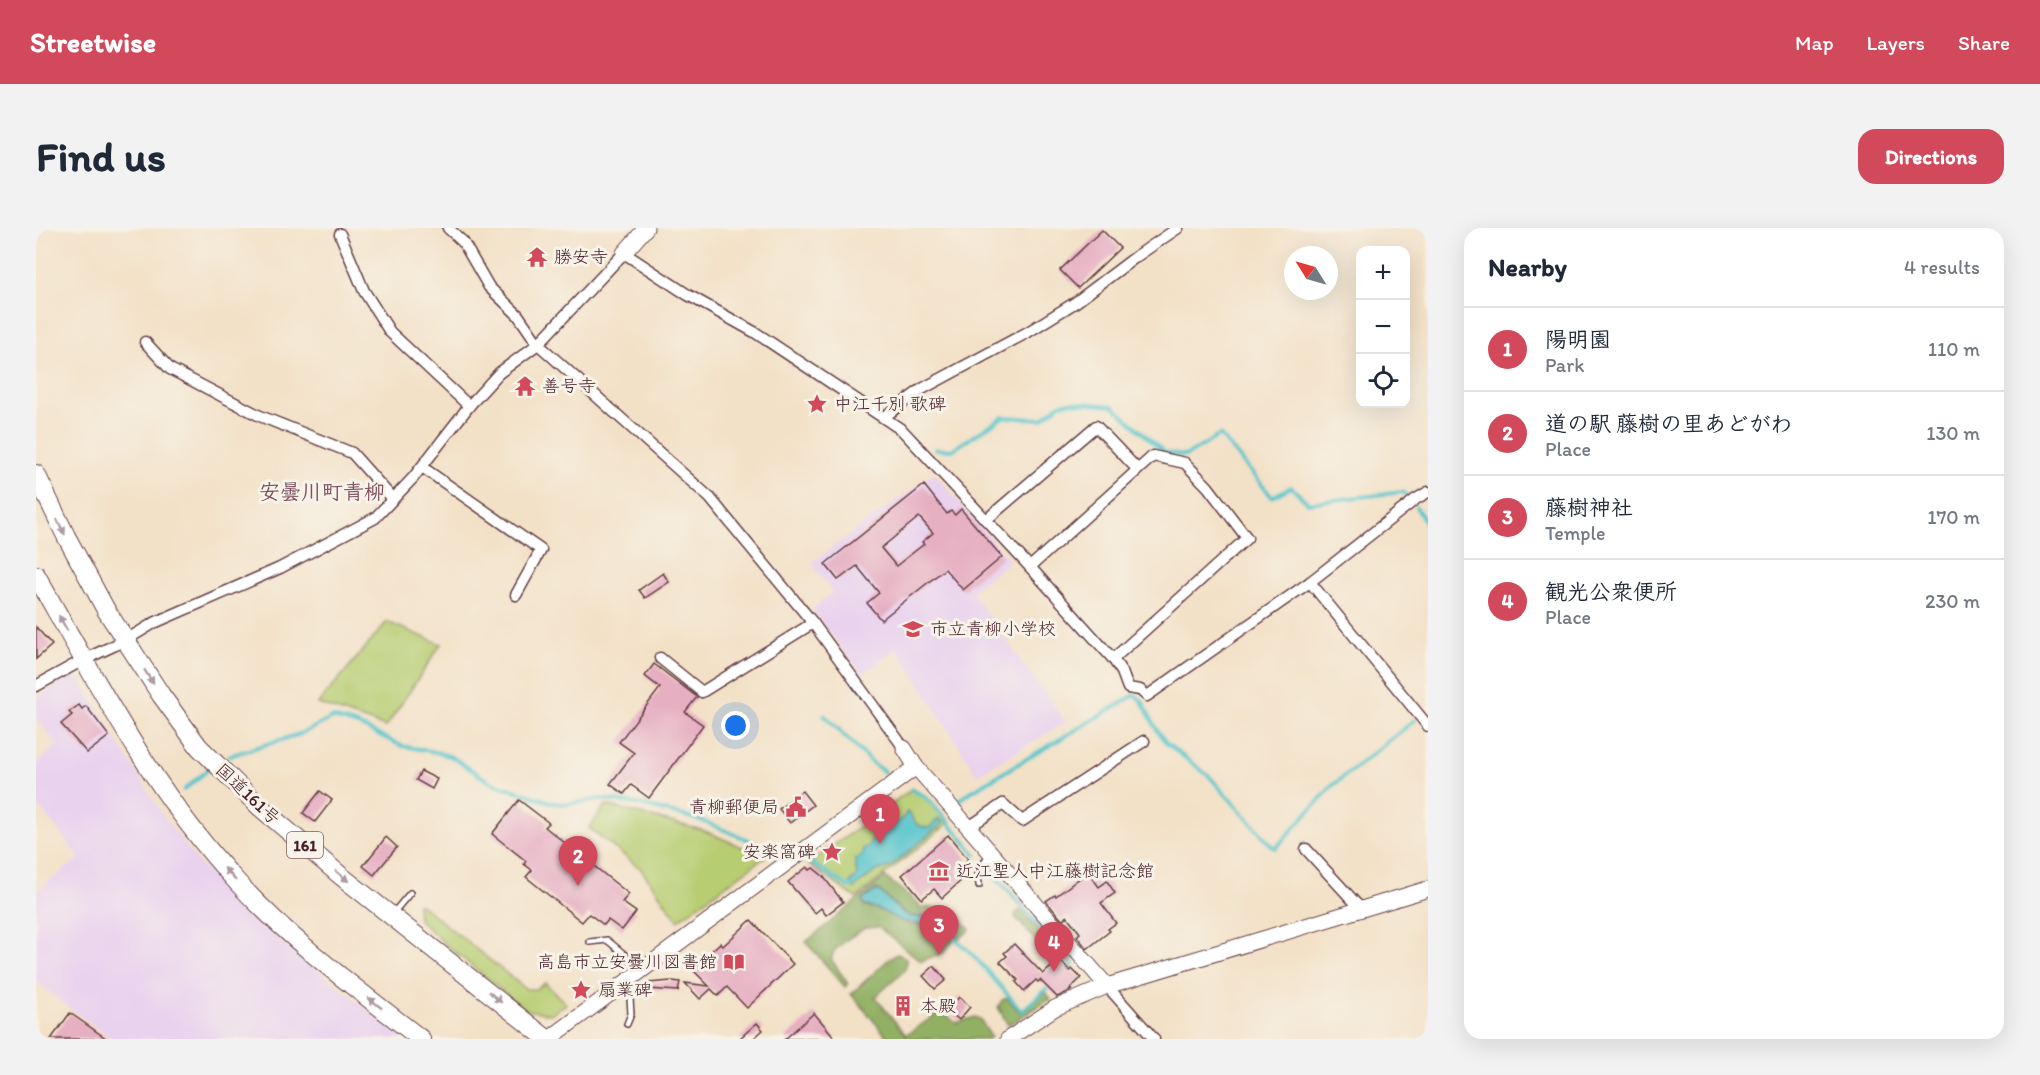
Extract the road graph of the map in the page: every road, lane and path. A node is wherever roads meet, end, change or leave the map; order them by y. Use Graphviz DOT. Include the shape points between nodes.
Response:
graph roads {
  1 [pos="448,228"];
  2 [pos="646,228"];
  3 [pos="1178,228"];
  4 [pos="339,234"];
  5 [pos="624,254"];
  6 [pos="145,342"];
  7 [pos="538,344"];
  8 [pos="469,406"];
  9 [pos="884,417"];
  10 [pos="422,467"];
  11 [pos="1137,469"];
  12 [pos="36,474"];
  13 [pos="1428,492"];
  14 [pos="393,499"];
  15 [pos="986,520"];
  16 [pos="1030,567"];
  17 [pos="36,575"];
  18 [pos="1310,582"];
  19 [pos="516,595"];
  20 [pos="813,623"];
  21 [pos="126,640"];
  22 [pos="660,658"];
  23 [pos="1113,659"];
  24 [pos="83,660"];
  25 [pos="36,686"];
  26 [pos="1428,726"];
  27 [pos="1144,741"];
  28 [pos="904,748"];
  29 [pos="916,767"];
  30 [pos="969,827"];
  31 [pos="1306,849"];
  32 [pos="990,851"];
  33 [pos="979,885"];
  34 [pos="1428,890"];
  35 [pos="410,893"];
  36 [pos="1360,908"];
  37 [pos="391,916"];
  38 [pos="590,942"];
  39 [pos="633,975"];
  40 [pos="1107,986"];
  41 [pos="627,1024"];
  42 [pos="421,1039"];
  43 [pos="548,1039"];
  44 [pos="1008,1039"];
  45 [pos="1154,1039"];
  1 -- 7 [label="street" via="463,242 489,287 518,315"];
  2 -- 5 [label="street"];
  3 -- 9 [label="street" via="1076,302 922,389"];
  4 -- 8 [label="street" via="364,291 390,332"];
  5 -- 7 [label="street"];
  5 -- 9 [label="street" via="756,333"];
  6 -- 14 [label="street" via="170,369 260,416 352,453"];
  7 -- 8 [label="street" via="499,373"];
  7 -- 20 [label="street" via="710,498"];
  8 -- 10 [label="street"];
  9 -- 15 [label="street" via="919,447"];
  10 -- 14 [label="street"];
  10 -- 19 [label="street" via="542,550"];
  11 -- 15 [label="street" via="1096,426"];
  11 -- 16 [label="street"];
  11 -- 23 [label="street" via="1153,456 1185,463 1247,538"];
  12 -- 21 [label="highway, 国道161号 / 161, one-way" via="106,610"];
  13 -- 18 [label="street"];
  14 -- 21 [label="street" via="375,518 330,543 154,623"];
  15 -- 16 [label="street"];
  16 -- 23 [label="street"];
  24 -- 17 [label="highway, one-way"];
  18 -- 23 [label="street" via="1147,696 1128,688"];
  18 -- 26 [label="street"];
  20 -- 22 [label="street" via="702,692"];
  20 -- 28 [label="street"];
  21 -- 24 [label="street"];
  21 -- 37 [label="highway, 国道161号 / 161, one-way" via="199,747 261,808"];
  24 -- 25 [label="street"];
  42 -- 24 [label="highway, one-way" via="325,963 238,884 180,813"];
  27 -- 30 [label="street" via="1022,821 1003,804"];
  28 -- 29 [label="street"];
  29 -- 30 [label="street"];
  29 -- 39 [label="street"];
  30 -- 32 [label="street"];
  31 -- 36 [label="street"];
  32 -- 33 [label="lane" via="978,875"];
  32 -- 40 [label="street"];
  34 -- 36 [label="street"];
  35 -- 37 [label="lane"];
  36 -- 40 [label="street"];
  37 -- 43 [label="highway, 国道161号 / 161, one-way"];
  38 -- 39 [label="lane" via="607,939 624,954"];
  39 -- 41 [label="lane"];
  39 -- 43 [label="street"];
  40 -- 44 [label="street" via="1055,1008"];
  40 -- 45 [label="street"];
}
